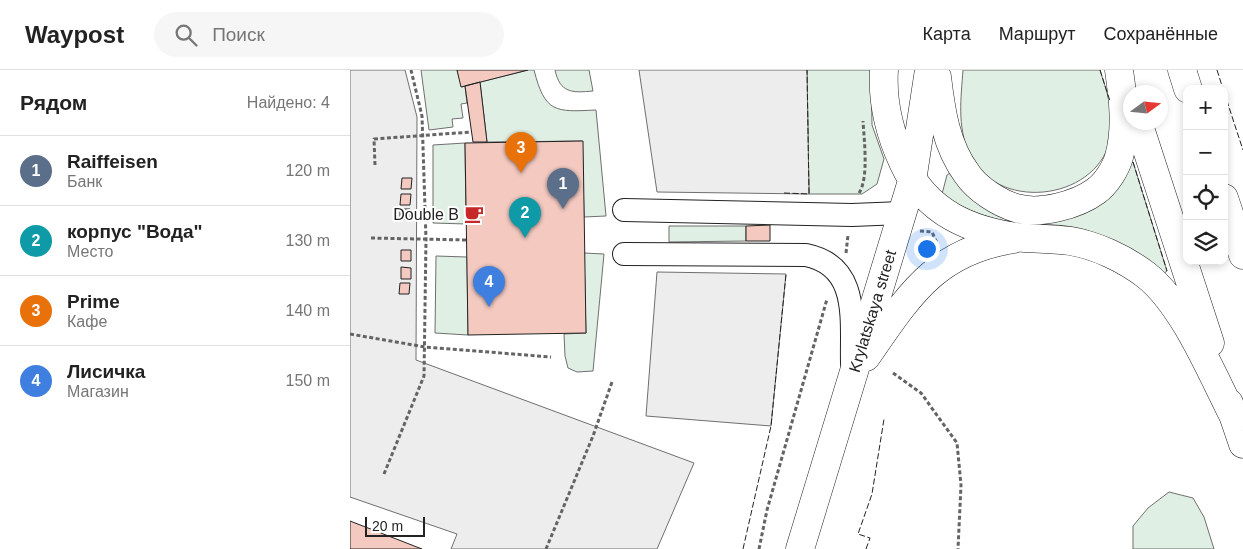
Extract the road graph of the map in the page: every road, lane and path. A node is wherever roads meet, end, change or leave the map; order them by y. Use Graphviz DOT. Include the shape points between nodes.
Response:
graph roads {
  1 [pos="411,70"];
  2 [pos="884,70"];
  3 [pos="929,70"];
  4 [pos="936,70"];
  5 [pos="1120,70"];
  6 [pos="1182,70"];
  7 [pos="1125,85"];
  8 [pos="1187,85"];
  9 [pos="862,116"];
  10 [pos="1141,130"];
  11 [pos="471,132"];
  12 [pos="423,135"];
  13 [pos="375,164"];
  14 [pos="912,180"];
  15 [pos="624,210"];
  16 [pos="1228,210"];
  17 [pos="902,213"];
  18 [pos="852,215"];
  19 [pos="372,238"];
  20 [pos="1025,238"];
  21 [pos="426,239"];
  22 [pos="466,240"];
  23 [pos="624,254"];
  24 [pos="1243,254"];
  25 [pos="833,265"];
  26 [pos="828,297"];
  27 [pos="350,334"];
  28 [pos="425,347"];
  29 [pos="551,357"];
  30 [pos="893,374"];
  31 [pos="852,377"];
  32 [pos="612,382"];
  33 [pos="1239,432"];
  34 [pos="384,474"];
  35 [pos="546,549"];
  36 [pos="759,549"];
  37 [pos="800,549"];
  38 [pos="958,549"];
  1 -- 12 [label="path"];
  2 -- 14 [label="main road" via="883,92 894,144"];
  3 -- 14 [label="main road, Krylatskaya street"];
  4 -- 5 [label="main road" via="948,137 968,176 981,188 1017,208 1041,209 1077,201 1097,191 1110,175 1119,158 1123,137"];
  5 -- 7 [label="main road"];
  6 -- 8 [label="main road"];
  9 -- 18 [label="path" via="863,188 855,199"];
  10 -- 33 [label="main road"];
  11 -- 12 [label="path"];
  12 -- 13 [label="path" via="374,140"];
  12 -- 21 [label="path"];
  14 -- 17 [label="main road, Krylatskaya street"];
  14 -- 20 [label="main road" via="928,200 946,213 995,234"];
  15 -- 18 [label="lane"];
  16 -- 24 [label="main road"];
  17 -- 18 [label="lane"];
  17 -- 31 [label="main road, Krylatskaya street"];
  18 -- 25 [label="path" via="845,256"];
  19 -- 21 [label="path"];
  20 -- 31 [label="main road" via="976,248 930,274 912,292"];
  20 -- 33 [label="main road" via="1071,241 1096,248 1146,275 1167,296 1183,319"];
  21 -- 22 [label="path"];
  21 -- 28 [label="path"];
  23 -- 25 [label="lane" via="806,255 822,258"];
  25 -- 31 [label="lane" via="851,302"];
  26 -- 36 [label="path"];
  27 -- 28 [label="path"];
  28 -- 29 [label="path"];
  28 -- 34 [label="path" via="424,376"];
  30 -- 38 [label="path" via="921,393 957,443 961,485"];
  31 -- 37 [label="main road, Krylatskaya street"];
  32 -- 35 [label="path"];
}
